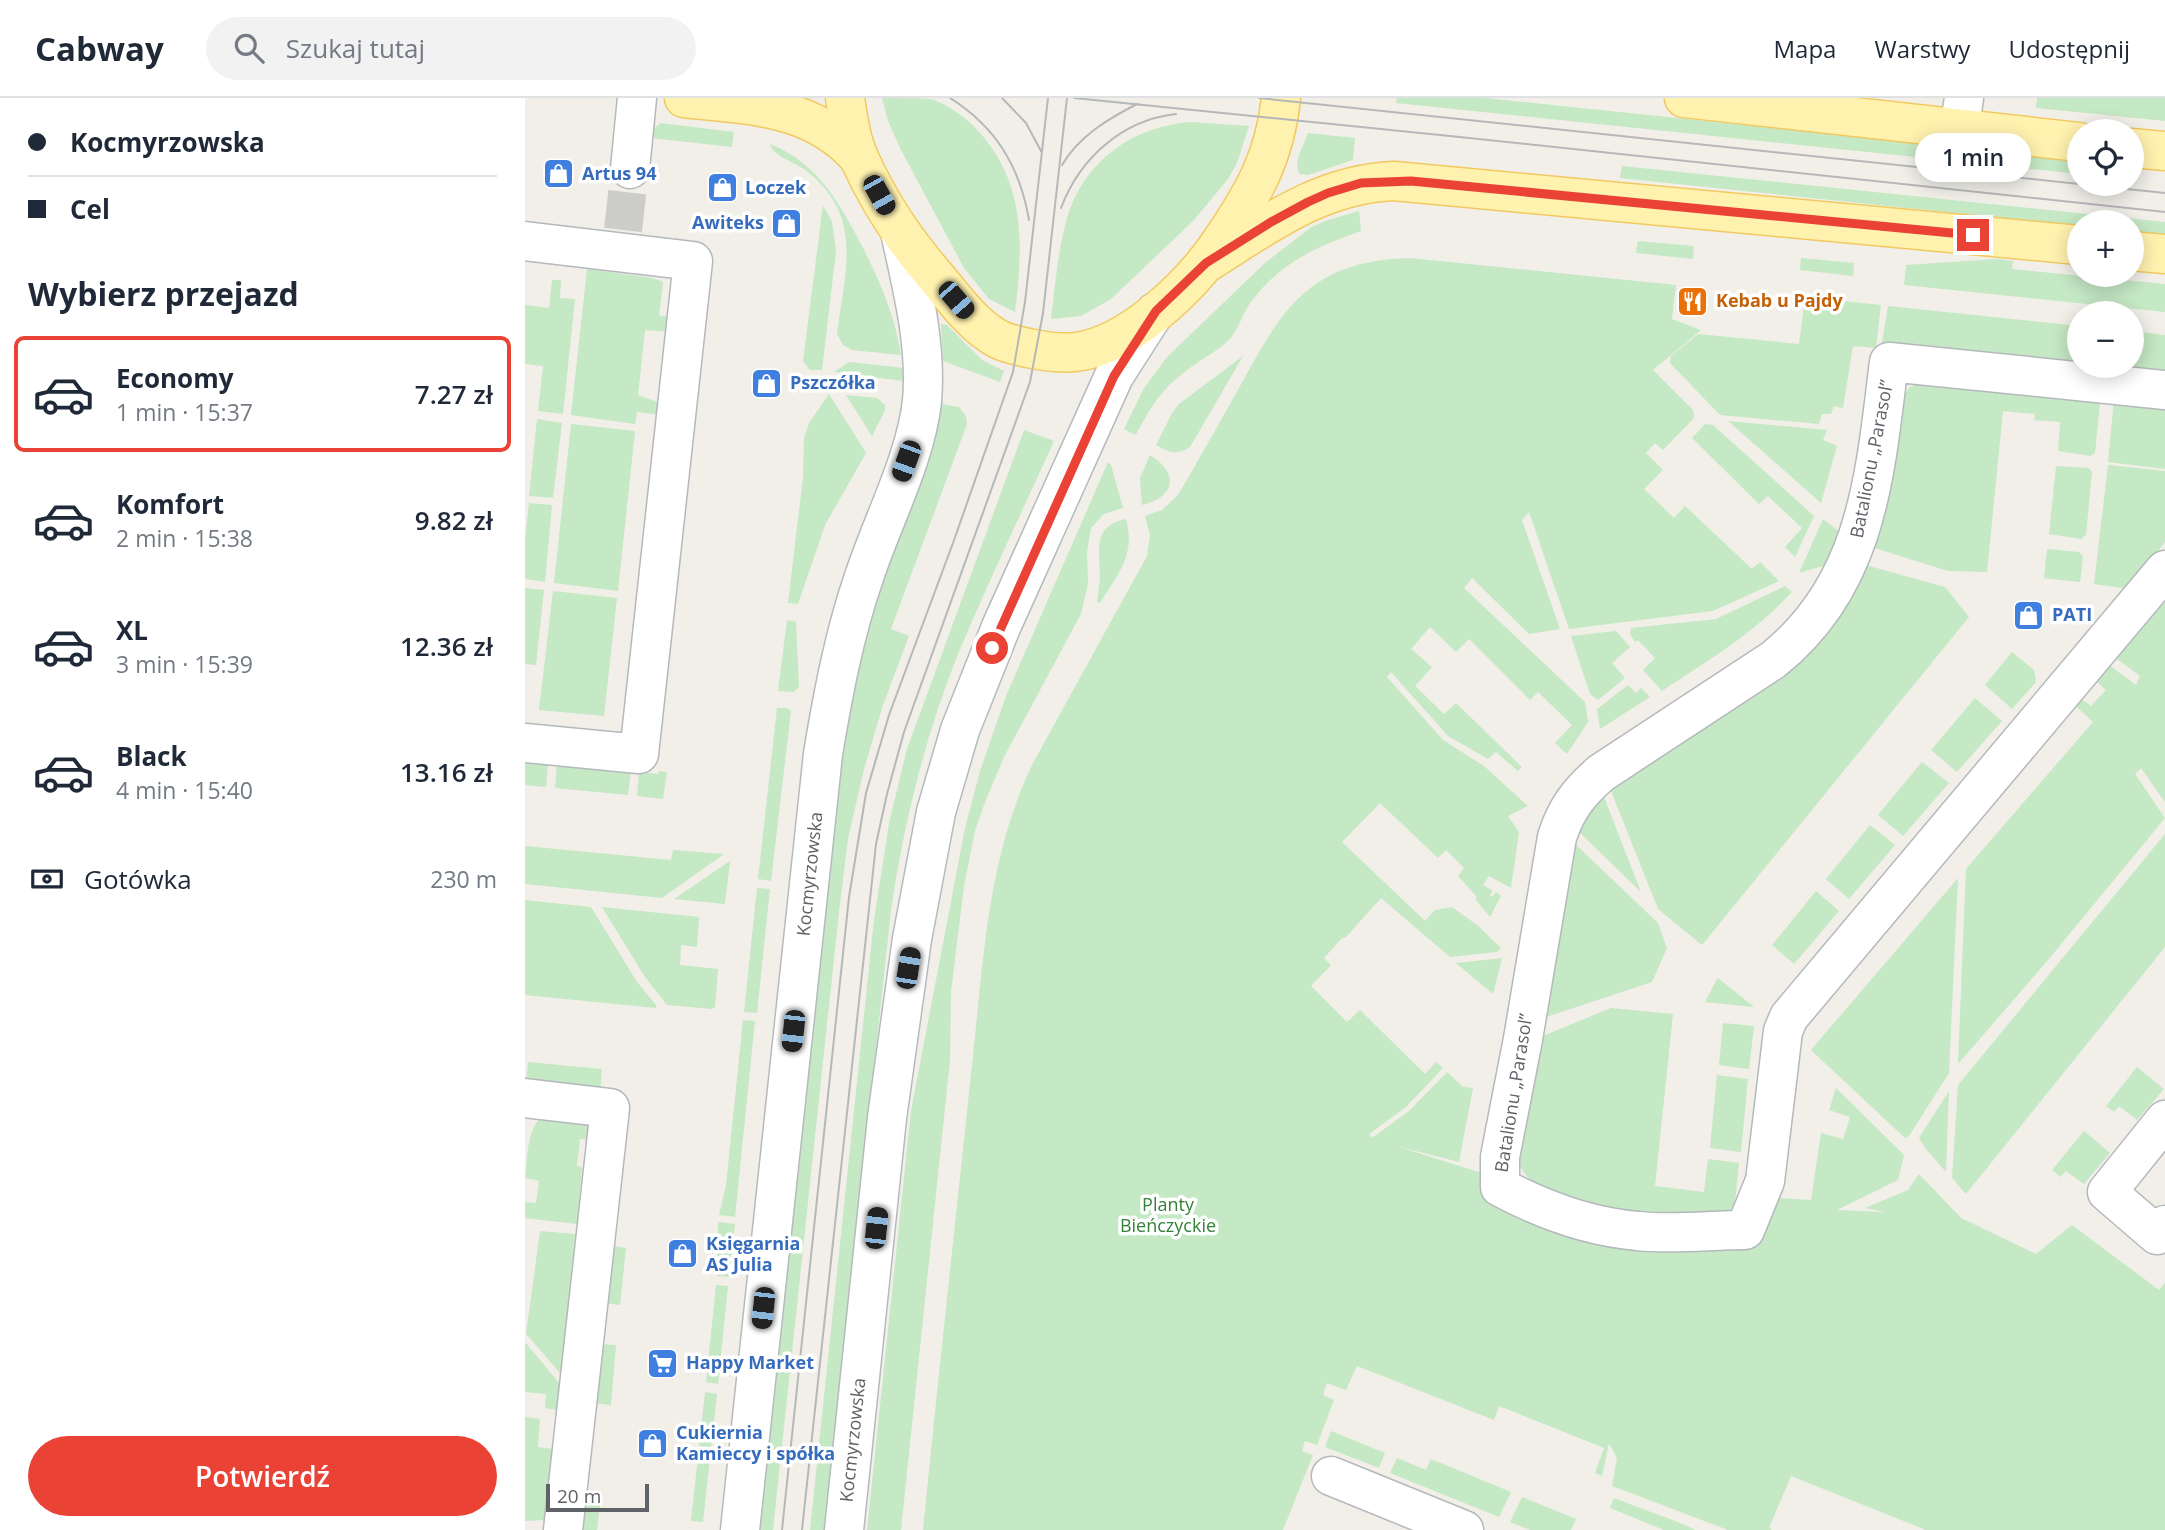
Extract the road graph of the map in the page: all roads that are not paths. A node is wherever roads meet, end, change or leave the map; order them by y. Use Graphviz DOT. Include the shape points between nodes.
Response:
graph roads {
  1 [pos="638,98"];
  2 [pos="684,98"];
  3 [pos="845,98"];
  4 [pos="1281,98"];
  5 [pos="1684,98"];
  6 [pos="1962,114"];
  7 [pos="2067,139"];
  8 [pos="2144,149"];
  9 [pos="2165,151"];
  10 [pos="859,158"];
  11 [pos="629,169"];
  12 [pos="899,232"];
  13 [pos="525,242"];
  14 [pos="2067,244"];
  15 [pos="2144,252"];
  16 [pos="2165,254"];
  17 [pos="1206,263"];
  18 [pos="1156,311"];
  19 [pos="2165,390"];
  20 [pos="2165,570"];
  21 [pos="525,743"];
  22 [pos="525,1098"];
  23 [pos="2165,1120"];
  24 [pos="2165,1225"];
  25 [pos="1331,1476"];
  26 [pos="563,1530"];
  27 [pos="740,1530"];
  28 [pos="844,1530"];
  29 [pos="1464,1530"];
  1 -- 11 [label="street"];
  2 -- 10 [label="main road" via="776,109 804,117 836,136"];
  3 -- 10 [label="main road"];
  4 -- 17 [label="main road" via="1264,169"];
  5 -- 6 [label="main road"];
  6 -- 7 [label="main road"];
  8 -- 9 [label="main road"];
  10 -- 12 [label="main road"];
  12 -- 18 [label="main road" via="971,317 1007,342 1037,350 1076,352 1113,340"];
  12 -- 27 [label="street, Kocmyrzowska" via="918,320 922,402 915,437 844,644 825,741"];
  13 -- 21 [label="street" via="621,241 693,261 639,754"];
  14 -- 17 [label="main road" via="1394,181 1361,183 1317,198"];
  15 -- 16 [label="main road"];
  17 -- 18 [label="main road"];
  18 -- 28 [label="street, Kocmyrzowska" via="1114,376 1001,627 960,730 936,813 912,939 887,1118"];
  19 -- 20 [label="street, Batalionu „Parasol”" via="1889,362 1879,438 1857,541 1821,613 1773,660 1601,773 1568,807 1557,837 1500,1157 1500,1187 1535,1206 1602,1226 1653,1232 1745,1230 1765,1181 1783,1031 1789,1017"];
  22 -- 26 [label="street" via="610,1108"];
  23 -- 24 [label="street" via="2106,1192 2157,1235"];
  25 -- 29 [label="street"];
}
